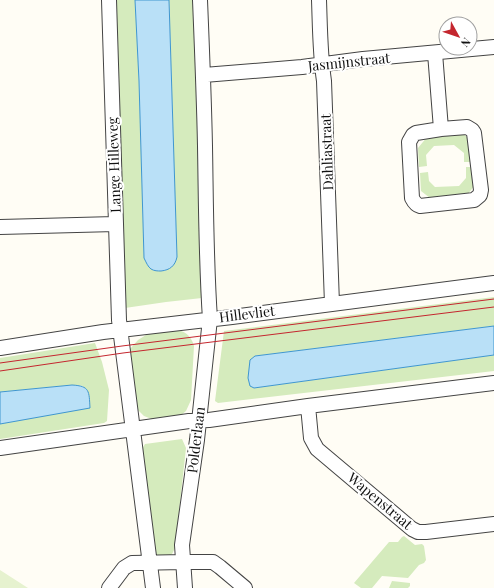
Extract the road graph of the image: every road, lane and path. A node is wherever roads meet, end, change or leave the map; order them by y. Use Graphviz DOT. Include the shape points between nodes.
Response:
graph roads {
  1 [pos="109,0"];
  2 [pos="200,0"];
  3 [pos="319,0"];
  4 [pos="494,47"];
  5 [pos="435,53"];
  6 [pos="321,64"];
  7 [pos="204,75"];
  8 [pos="441,129"];
  9 [pos="115,224"];
  10 [pos="0,227"];
  11 [pos="494,283"];
  12 [pos="332,304"];
  13 [pos="210,319"];
  14 [pos="120,330"];
  15 [pos="0,348"];
  16 [pos="494,383"];
  17 [pos="308,406"];
  18 [pos="199,420"];
  19 [pos="133,428"];
  20 [pos="0,448"];
  21 [pos="494,524"];
  22 [pos="183,562"];
  23 [pos="149,563"];
  24 [pos="109,588"];
  25 [pos="153,588"];
  26 [pos="185,588"];
  27 [pos="245,588"];
  1 -- 9 [label="street, Lange Hilleweg"];
  2 -- 7 [label="street"];
  3 -- 6 [label="street, Dahliastraat"];
  4 -- 5 [label="street, Jasmijnstraat"];
  5 -- 6 [label="street, Jasmijnstraat"];
  5 -- 8 [label="street"];
  6 -- 7 [label="street, Jasmijnstraat"];
  6 -- 12 [label="street, Dahliastraat" via="324,81"];
  7 -- 13 [label="street"];
  8 -- 8 [label="street" via="416,133 409,142 412,198 420,206 474,200 480,195 472,130 467,126"];
  9 -- 10 [label="street"];
  9 -- 14 [label="street, Lange Hilleweg"];
  11 -- 12 [label="street, Hillevliet"];
  12 -- 13 [label="street, Hillevliet"];
  13 -- 14 [label="street, Hillevliet"];
  13 -- 18 [label="street, Polderlaan"];
  14 -- 15 [label="street, Hillevliet"];
  14 -- 19 [label="street"];
  16 -- 17 [label="street"];
  17 -- 18 [label="street"];
  17 -- 21 [label="street, Wapenstraat" via="311,438 317,449 412,529 426,532"];
  18 -- 19 [label="street"];
  18 -- 22 [label="street, Polderlaan" via="182,544"];
  19 -- 20 [label="street"];
  19 -- 23 [label="street"];
  22 -- 23 [label="street"];
  22 -- 26 [label="street, Polderlaan"];
  22 -- 27 [label="street" via="213,562"];
  23 -- 24 [label="street" via="132,563 124,568"];
  23 -- 25 [label="street"];
}
